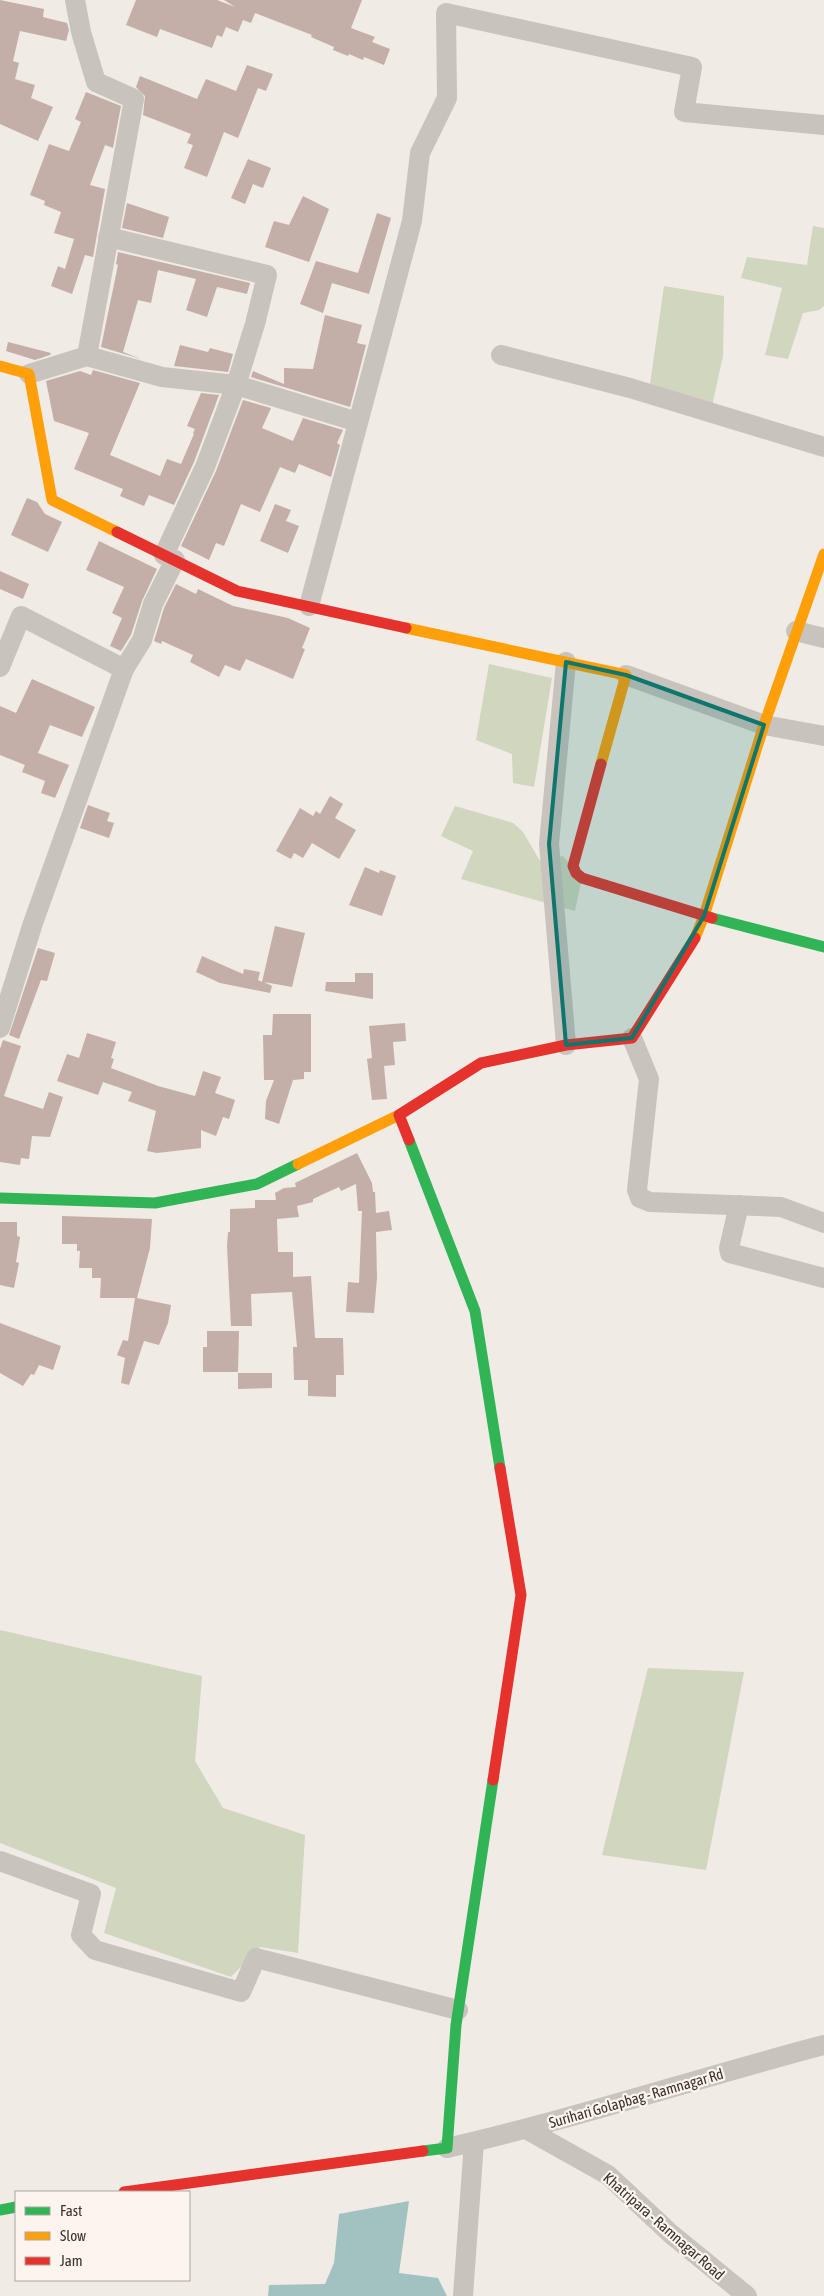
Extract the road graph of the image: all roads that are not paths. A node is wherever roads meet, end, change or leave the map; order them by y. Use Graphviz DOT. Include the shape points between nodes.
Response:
graph roads {
  1 [pos="75,0"];
  2 [pos="824,125"];
  3 [pos="108,236"];
  4 [pos="502,355"];
  5 [pos="87,356"];
  6 [pos="0,366"];
  7 [pos="29,374"];
  8 [pos="236,385"];
  9 [pos="358,422"];
  10 [pos="824,447"];
  11 [pos="824,554"];
  12 [pos="170,558"];
  13 [pos="818,587"];
  14 [pos="309,606"];
  15 [pos="796,631"];
  16 [pos="824,638"];
  17 [pos="566,662"];
  18 [pos="0,667"];
  19 [pos="124,669"];
  20 [pos="626,675"];
  21 [pos="764,725"];
  22 [pos="824,736"];
  23 [pos="704,916"];
  24 [pos="824,947"];
  25 [pos="0,1028"];
  26 [pos="632,1038"];
  27 [pos="566,1045"];
  28 [pos="399,1115"];
  29 [pos="0,1198"];
  30 [pos="739,1205"];
  31 [pos="824,1223"];
  32 [pos="824,1278"];
  33 [pos="0,1861"];
  34 [pos="458,2010"];
  35 [pos="824,2046"];
  36 [pos="526,2129"];
  37 [pos="474,2142"];
  38 [pos="447,2148"];
  39 [pos="131,2191"];
  40 [pos="15,2207"];
  41 [pos="0,2210"];
  42 [pos="463,2296"];
  43 [pos="747,2296"];
  1 -- 3 [label="street" via="96,82 134,99"];
  2 -- 9 [label="street" via="684,112 692,67 446,14 447,98 420,153 412,221"];
  3 -- 5 [label="street"];
  3 -- 8 [label="street" via="267,275"];
  4 -- 10 [label="street" via="630,388"];
  5 -- 7 [label="street"];
  5 -- 8 [label="street" via="162,377"];
  6 -- 7 [label="street"];
  7 -- 12 [label="street" via="52,500"];
  8 -- 9 [label="street"];
  8 -- 12 [label="street"];
  9 -- 14 [label="street"];
  11 -- 13 [label="street"];
  12 -- 14 [label="street" via="237,591"];
  12 -- 19 [label="street" via="142,640"];
  13 -- 15 [label="street"];
  14 -- 17 [label="street"];
  15 -- 16 [label="street"];
  15 -- 21 [label="street"];
  17 -- 20 [label="street"];
  17 -- 27 [label="street" via="549,844"];
  18 -- 19 [label="street" via="21,616"];
  19 -- 25 [label="street" via="33,923"];
  20 -- 21 [label="street"];
  20 -- 23 [label="street" via="574,866 576,873 582,878"];
  21 -- 22 [label="street"];
  21 -- 23 [label="street"];
  23 -- 24 [label="street"];
  23 -- 26 [label="street" via="694,939"];
  26 -- 27 [label="street"];
  26 -- 30 [label="street" via="649,1079 637,1190 640,1198 650,1202"];
  27 -- 28 [label="street" via="481,1063"];
  28 -- 29 [label="street" via="257,1184 155,1203"];
  28 -- 34 [label="street" via="476,1311 520,1596"];
  30 -- 31 [label="street" via="781,1208"];
  30 -- 32 [label="street" via="730,1253"];
  33 -- 34 [label="street" via="91,1894 81,1935 95,1950 241,1992 256,1958"];
  34 -- 38 [label="street"];
  35 -- 36 [label="street, Surihari Golapbag - Ramnagar Rd"];
  36 -- 37 [label="street, Surihari Golapbag - Ramnagar Rd"];
  36 -- 43 [label="street, Khatripara - Ramnagar Road" via="608,2175 671,2234"];
  37 -- 38 [label="street, Surihari Golapbag - Ramnagar Rd"];
  37 -- 42 [label="street"];
  38 -- 39 [label="street"];
  40 -- 41 [label="street"];
}
